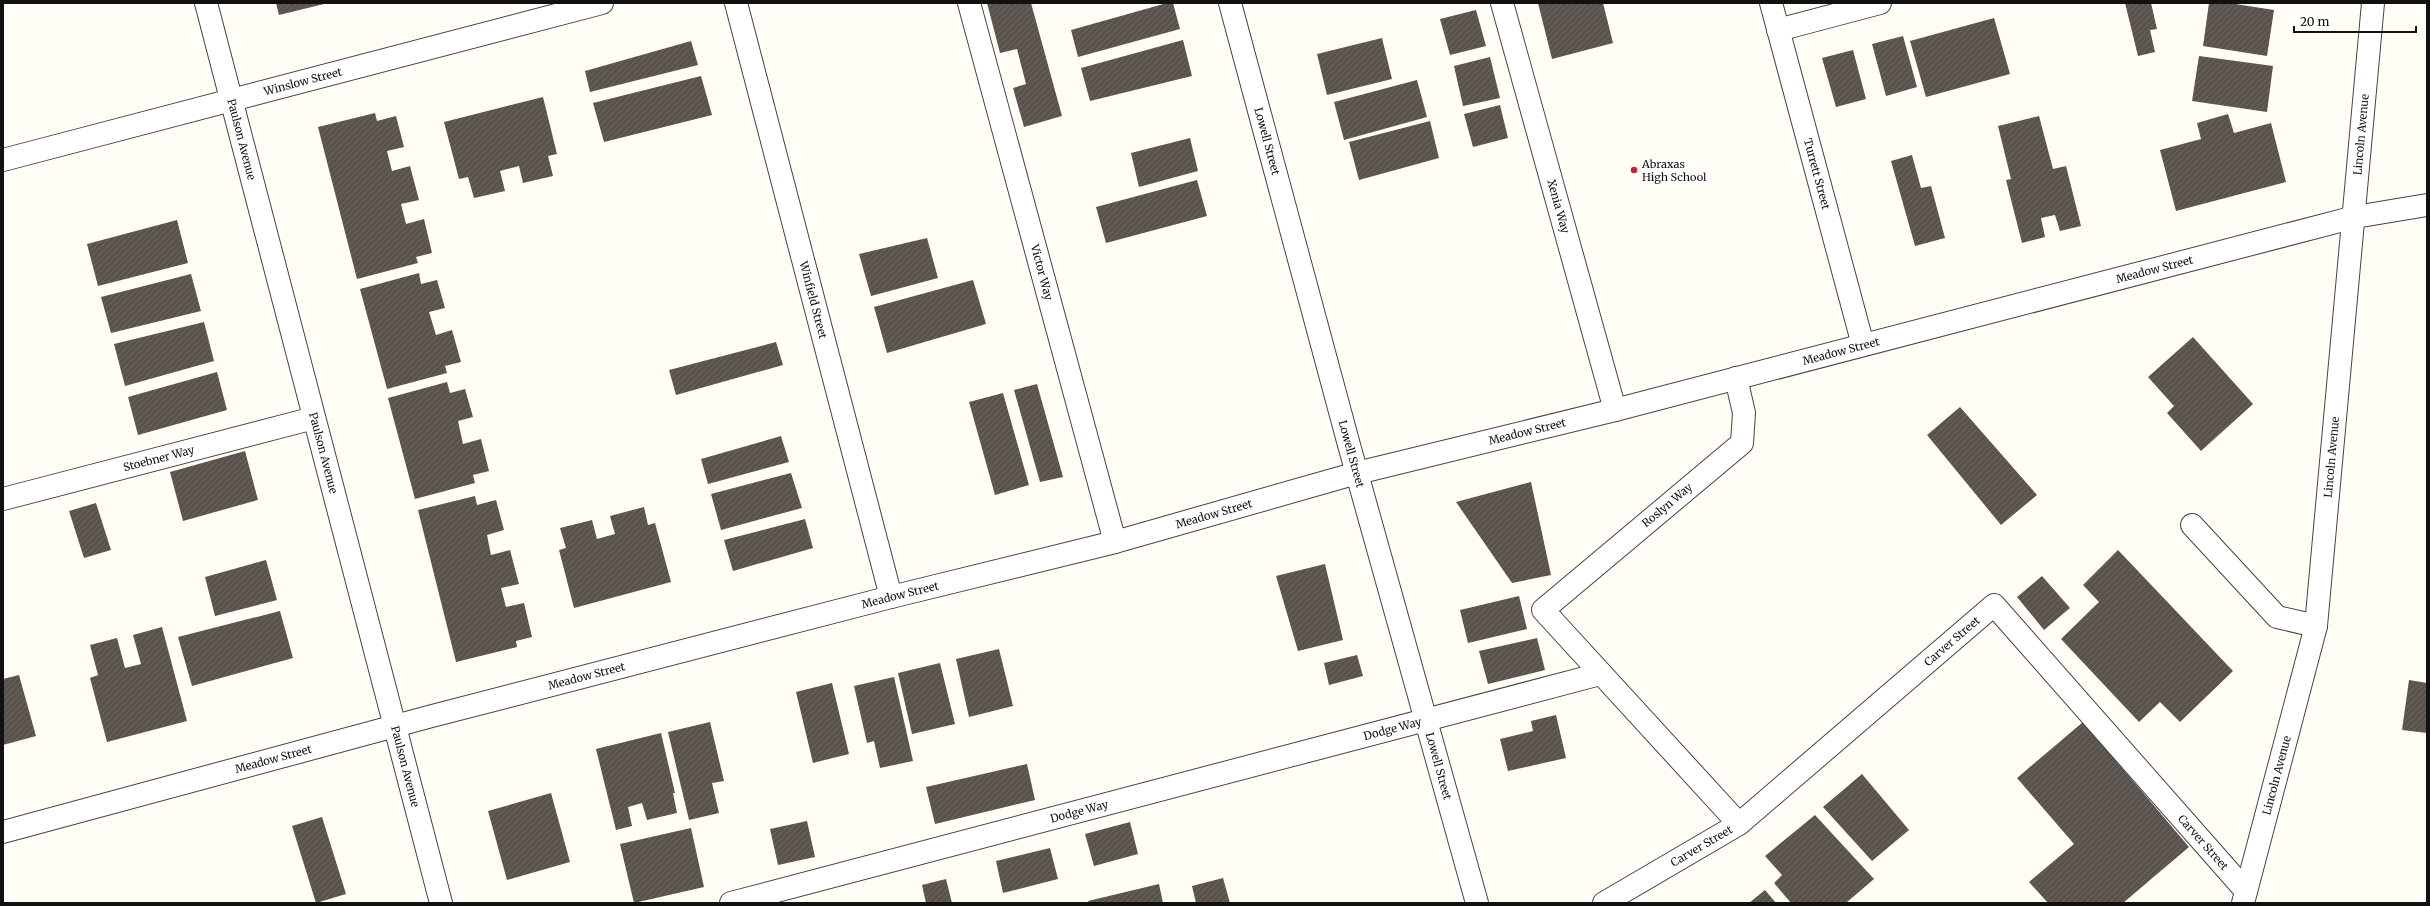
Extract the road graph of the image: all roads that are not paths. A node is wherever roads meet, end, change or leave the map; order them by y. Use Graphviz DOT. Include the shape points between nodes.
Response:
graph roads {
  1 [pos="206,3"];
  2 [pos="602,3"];
  3 [pos="736,3"];
  4 [pos="969,3"];
  5 [pos="1230,3"];
  6 [pos="1502,3"];
  7 [pos="1771,3"];
  8 [pos="1880,3"];
  9 [pos="2373,3"];
  10 [pos="1778,30"];
  11 [pos="231,100"];
  12 [pos="3,160"];
  13 [pos="2427,205"];
  14 [pos="2355,217"];
  15 [pos="1863,345"];
  16 [pos="1736,378"];
  17 [pos="1615,410"];
  18 [pos="314,418"];
  19 [pos="1357,473"];
  20 [pos="3,499"];
  21 [pos="2192,525"];
  22 [pos="1115,542"];
  23 [pos="891,597"];
  24 [pos="2316,626"];
  25 [pos="1600,674"];
  26 [pos="1426,719"];
  27 [pos="395,727"];
  28 [pos="1739,824"];
  29 [pos="3,832"];
  30 [pos="2244,897"];
  31 [pos="441,903"];
  32 [pos="731,903"];
  33 [pos="1477,903"];
  34 [pos="1604,903"];
  1 -- 11 [label="street, Paulson Avenue"];
  2 -- 11 [label="street, Winslow Street"];
  3 -- 23 [label="street, Winfield Street"];
  4 -- 22 [label="street, Victor Way"];
  5 -- 19 [label="street, Lowell Street"];
  6 -- 17 [label="street, Xenia Way"];
  7 -- 10 [label="street, Turrett Street"];
  8 -- 10 [label="street"];
  9 -- 14 [label="street, Lincoln Avenue"];
  10 -- 15 [label="street, Turrett Street"];
  11 -- 12 [label="street, Winslow Street"];
  11 -- 18 [label="street, Paulson Avenue"];
  13 -- 14 [label="street, Meadow Street"];
  14 -- 15 [label="street, Meadow Street"];
  14 -- 24 [label="street, Lincoln Avenue"];
  15 -- 16 [label="street, Meadow Street"];
  16 -- 17 [label="street, Meadow Street"];
  16 -- 25 [label="street, Roslyn Way" via="1744,413 1742,442 1543,610"];
  17 -- 19 [label="street, Meadow Street"];
  18 -- 20 [label="street, Stoebner Way"];
  18 -- 27 [label="street, Paulson Avenue"];
  19 -- 22 [label="street, Meadow Street"];
  19 -- 26 [label="street, Lowell Street"];
  21 -- 24 [label="street" via="2277,617"];
  22 -- 23 [label="street, Meadow Street"];
  23 -- 27 [label="street, Meadow Street"];
  24 -- 30 [label="street, Lincoln Avenue"];
  25 -- 26 [label="street, Dodge Way"];
  25 -- 28 [label="street"];
  26 -- 32 [label="street, Dodge Way"];
  26 -- 33 [label="street, Lowell Street"];
  27 -- 29 [label="street, Meadow Street"];
  27 -- 31 [label="street, Paulson Avenue"];
  28 -- 30 [label="street, Carver Street" via="1994,605"];
  28 -- 34 [label="street, Carver Street"];
}
